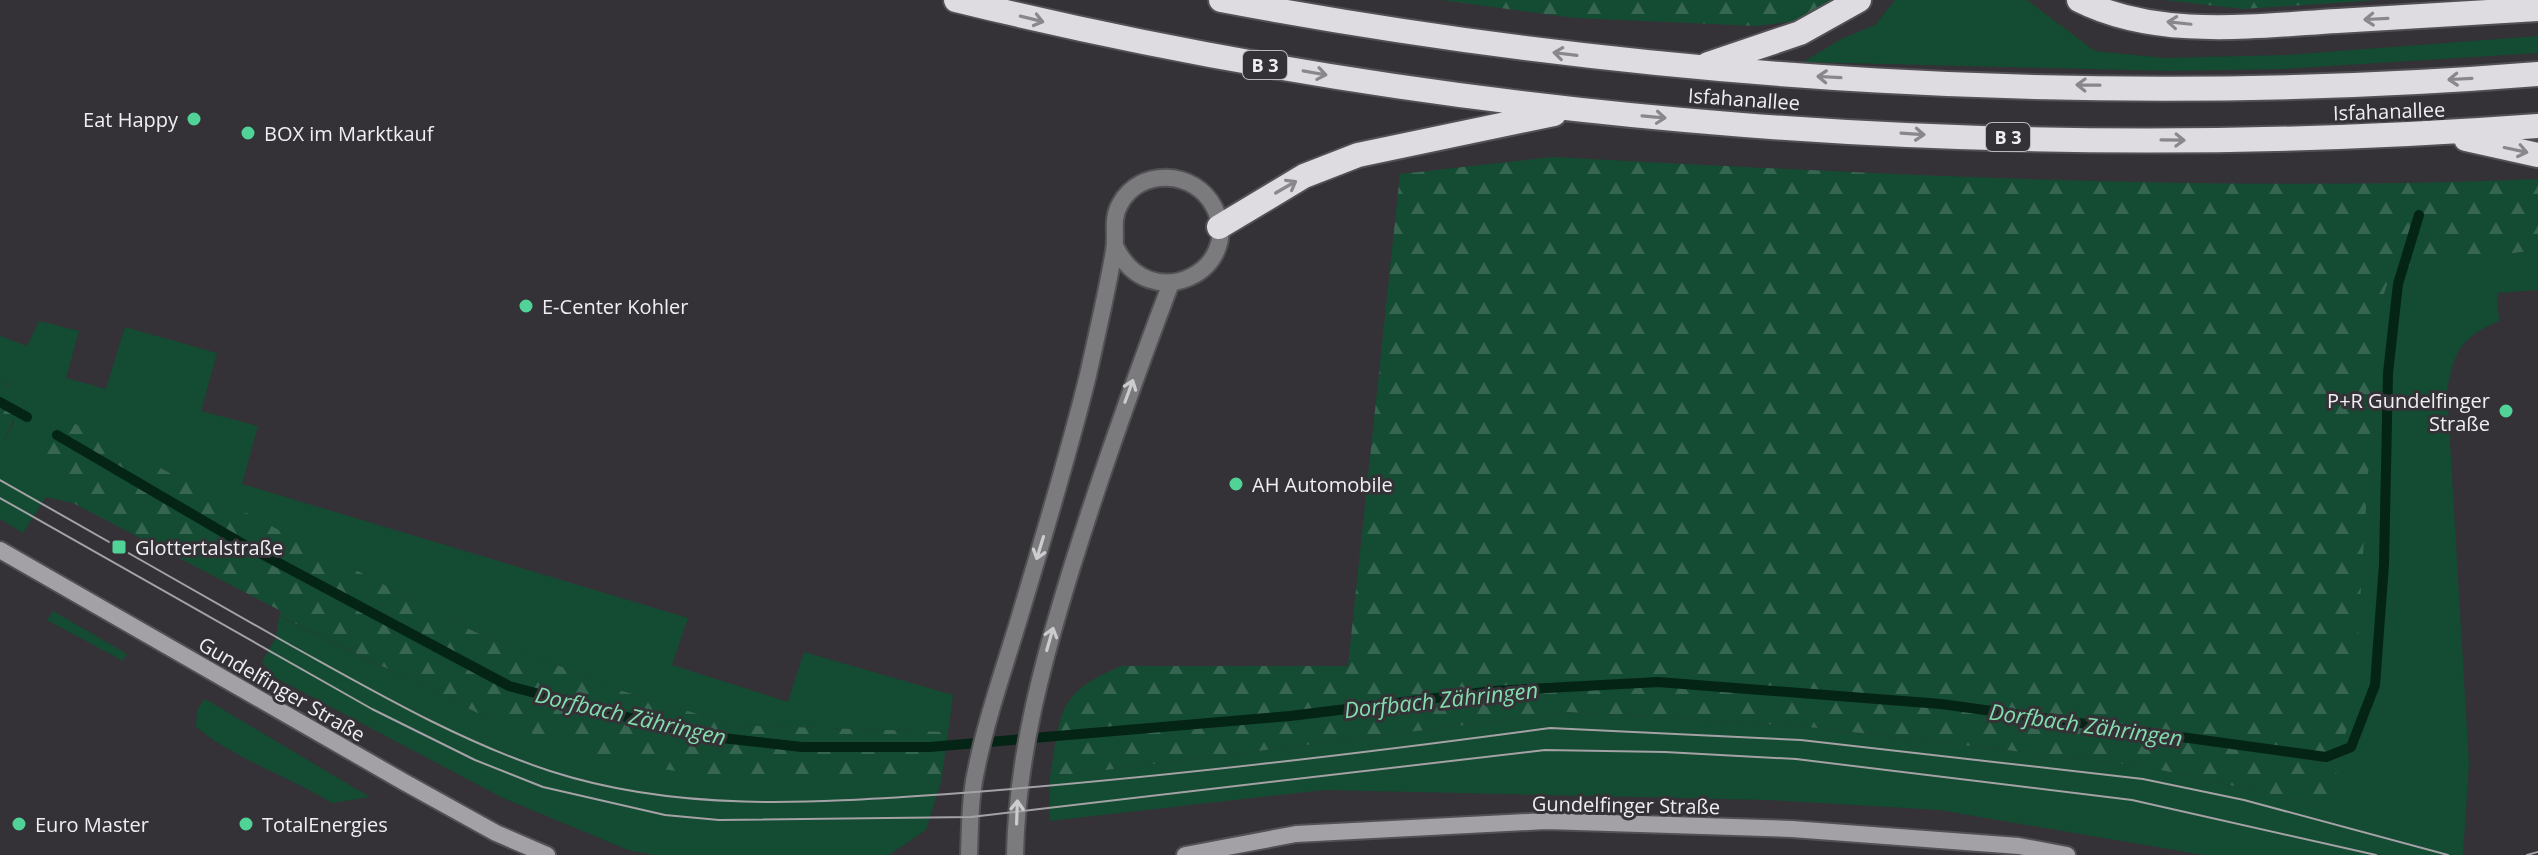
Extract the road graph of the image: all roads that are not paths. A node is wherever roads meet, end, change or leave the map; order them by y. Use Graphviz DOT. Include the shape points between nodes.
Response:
graph roads {
  1 [pos="956,0"];
  2 [pos="1221,0"];
  3 [pos="1859,0"];
  4 [pos="2079,0"];
  5 [pos="2538,9"];
  6 [pos="1698,67"];
  7 [pos="2538,74"];
  8 [pos="1576,110"];
  9 [pos="2538,126"];
  10 [pos="2440,134"];
  11 [pos="2538,155"];
  12 [pos="1219,227"];
  13 [pos="1115,246"];
  14 [pos="1171,283"];
  15 [pos="0,550"];
  16 [pos="547,855"];
  17 [pos="969,855"];
  18 [pos="1015,855"];
  19 [pos="1185,855"];
  20 [pos="2067,855"];
  1 -- 8 [label="highway, Isfahanallee / B 3, one-way" via="1260,64"];
  6 -- 2 [label="highway, Isfahanallee, one-way" via="1469,42"];
  3 -- 6 [label="highway" via="1800,33"];
  5 -- 4 [label="highway, one-way" via="2225,28 2133,18"];
  7 -- 6 [label="highway, Isfahanallee, one-way" via="2327,86 2194,86 1993,84"];
  8 -- 10 [label="highway, Isfahanallee / B 3, one-way" via="1936,135 2187,141"];
  12 -- 8 [label="highway, one-way" via="1304,176 1358,155"];
  9 -- 10 [label="highway, Isfahanallee / B 3"];
  10 -- 11 [label="highway, one-way"];
  12 -- 13 [label="street" via="1204,192 1188,181 1150,179 1120,203 1113,224"];
  12 -- 14 [label="street" via="1212,258 1187,279"];
  13 -- 14 [label="street" via="1121,259 1143,278"];
  13 -- 17 [label="street, one-way" via="1063,473 976,770"];
  18 -- 14 [label="street, one-way" via="1030,715 1106,458"];
  15 -- 16 [label="street, Gundelfinger Straße" via="417,789"];
  19 -- 20 [label="street, Gundelfinger Straße" via="1296,834 1546,821 1792,829 2019,846"];
}
